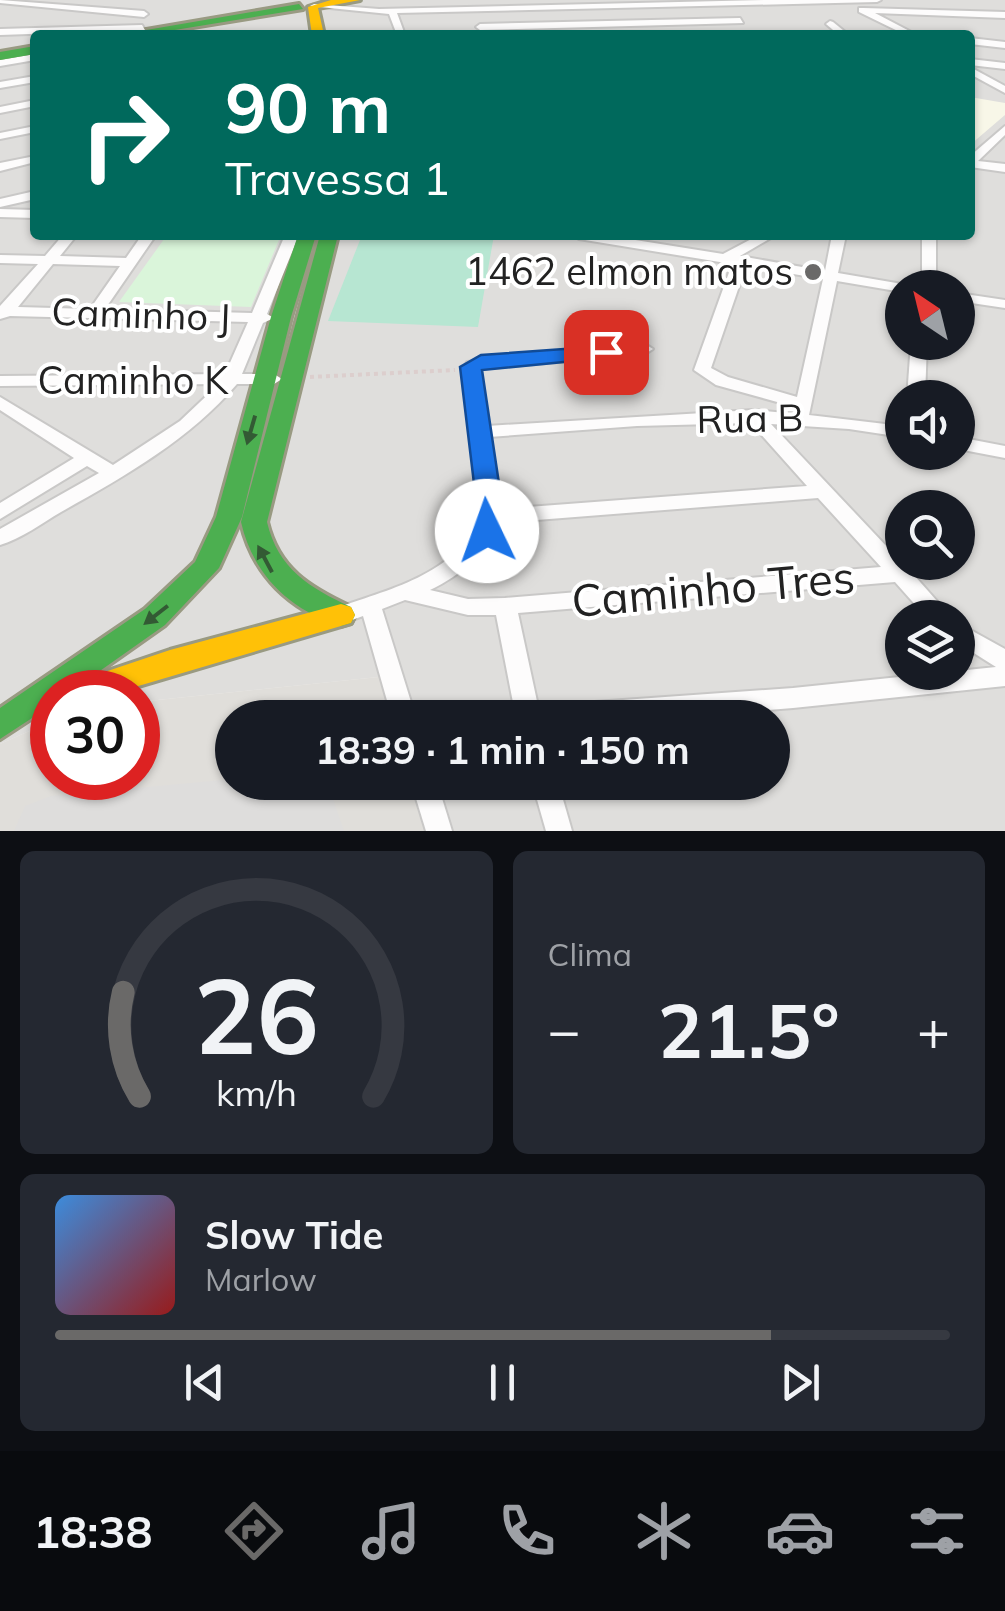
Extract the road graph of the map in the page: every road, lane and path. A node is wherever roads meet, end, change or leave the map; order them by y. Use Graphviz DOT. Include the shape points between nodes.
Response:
graph roads {
  1 [pos="148,0"];
  2 [pos="252,0"];
  3 [pos="355,0"];
  4 [pos="856,0"];
  5 [pos="877,0"];
  6 [pos="921,0"];
  7 [pos="0,1"];
  8 [pos="724,1"];
  9 [pos="813,1"];
  10 [pos="308,4"];
  11 [pos="424,9"];
  12 [pos="865,10"];
  13 [pos="380,11"];
  14 [pos="392,12"];
  15 [pos="931,12"];
  16 [pos="1005,15"];
  17 [pos="448,18"];
  18 [pos="740,22"];
  19 [pos="685,23"];
  20 [pos="636,24"];
  21 [pos="830,24"];
  22 [pos="480,27"];
  23 [pos="147,30"];
  24 [pos="152,30"];
  25 [pos="158,30"];
  26 [pos="306,30"];
  27 [pos="316,30"];
  28 [pos="399,30"];
  29 [pos="488,30"];
  30 [pos="556,30"];
  31 [pos="639,30"];
  32 [pos="690,30"];
  33 [pos="747,30"];
  34 [pos="838,30"];
  35 [pos="904,30"];
  36 [pos="0,32"];
  37 [pos="30,32"];
  38 [pos="975,41"];
  39 [pos="1005,44"];
  40 [pos="975,63"];
  41 [pos="1005,66"];
  42 [pos="975,73"];
  43 [pos="30,76"];
  44 [pos="0,85"];
  45 [pos="1005,90"];
  46 [pos="30,104"];
  47 [pos="0,110"];
  48 [pos="1005,129"];
  49 [pos="30,130"];
  50 [pos="0,136"];
  51 [pos="975,157"];
  52 [pos="30,161"];
  53 [pos="975,163"];
  54 [pos="0,167"];
  55 [pos="1005,168"];
  56 [pos="30,196"];
  57 [pos="0,203"];
  58 [pos="0,213"];
  59 [pos="30,214"];
  60 [pos="66,240"];
  61 [pos="145,240"];
  62 [pos="290,240"];
  63 [pos="305,240"];
  64 [pos="328,240"];
  65 [pos="609,240"];
  66 [pos="762,240"];
  67 [pos="837,240"];
  68 [pos="929,240"];
  69 [pos="0,259"];
  70 [pos="50,260"];
  71 [pos="732,260"];
  72 [pos="130,262"];
  73 [pos="929,270"];
  74 [pos="830,274"];
  75 [pos="885,285"];
  76 [pos="975,299"];
  77 [pos="1005,304"];
  78 [pos="95,312"];
  79 [pos="2,314"];
  80 [pos="281,317"];
  81 [pos="256,318"];
  82 [pos="645,349"];
  83 [pos="470,370"];
  84 [pos="290,378"];
  85 [pos="266,380"];
  86 [pos="0,381"];
  87 [pos="230,381"];
  88 [pos="0,402"];
  89 [pos="803,410"];
  90 [pos="753,415"];
  91 [pos="885,428"];
  92 [pos="477,432"];
  93 [pos="975,446"];
  94 [pos="1005,452"];
  95 [pos="87,458"];
  96 [pos="110,472"];
  97 [pos="821,491"];
  98 [pos="0,512"];
  99 [pos="491,517"];
  100 [pos="0,538"];
  101 [pos="885,555"];
  102 [pos="885,574"];
  103 [pos="909,580"];
  104 [pos="404,592"];
  105 [pos="926,600"];
  106 [pos="370,604"];
  107 [pos="505,606"];
  108 [pos="341,615"];
  109 [pos="975,642"];
  110 [pos="1005,661"];
  111 [pos="147,670"];
  112 [pos="1005,676"];
  113 [pos="399,700"];
  114 [pos="524,700"];
  115 [pos="726,700"];
  116 [pos="30,714"];
  117 [pos="0,726"];
  118 [pos="430,800"];
  119 [pos="550,800"];
  120 [pos="439,831"];
  121 [pos="558,831"];
  1 -- 24 [label="street"];
  2 -- 10 [label="street"];
  3 -- 10 [label="street"];
  4 -- 5 [label="street"];
  4 -- 9 [label="street"];
  4 -- 12 [label="street"];
  6 -- 15 [label="street"];
  7 -- 23 [label="street"];
  8 -- 9 [label="street"];
  8 -- 11 [label="street"];
  8 -- 18 [label="street"];
  9 -- 12 [label="street"];
  10 -- 13 [label="street"];
  10 -- 25 [label="street"];
  10 -- 26 [label="street"];
  10 -- 27 [label="street"];
  11 -- 13 [label="street"];
  11 -- 17 [label="street"];
  12 -- 15 [label="street"];
  12 -- 35 [label="street"];
  13 -- 14 [label="street"];
  14 -- 17 [label="street"];
  14 -- 28 [label="street"];
  15 -- 16 [label="street"];
  17 -- 22 [label="street"];
  18 -- 19 [label="street"];
  18 -- 33 [label="street"];
  19 -- 20 [label="street"];
  19 -- 32 [label="street"];
  20 -- 30 [label="street"];
  20 -- 31 [label="street"];
  21 -- 34 [label="street"];
  22 -- 29 [label="street"];
  22 -- 30 [label="street"];
  36 -- 37 [label="street"];
  38 -- 39 [label="street"];
  40 -- 41 [label="street"];
  42 -- 45 [label="street"];
  43 -- 44 [label="street"];
  46 -- 47 [label="street"];
  48 -- 51 [label="street"];
  49 -- 50 [label="street"];
  52 -- 54 [label="street"];
  53 -- 55 [label="street"];
  56 -- 57 [label="street"];
  58 -- 59 [label="street"];
  60 -- 70 [label="street"];
  61 -- 72 [label="street"];
  62 -- 81 [label="street"];
  63 -- 80 [label="street"];
  64 -- 84 [label="street"];
  65 -- 71 [label="street"];
  66 -- 71 [label="street"];
  67 -- 74 [label="street"];
  68 -- 73 [label="street"];
  69 -- 70 [label="street"];
  70 -- 72 [label="street"];
  70 -- 79 [label="street"];
  71 -- 74 [label="street"];
  71 -- 89 [label="street" via="702,370"];
  72 -- 78 [label="street"];
  74 -- 75 [label="street"];
  74 -- 89 [label="street"];
  76 -- 77 [label="street"];
  78 -- 79 [label="street, Caminho J"];
  78 -- 81 [label="street, Caminho J"];
  80 -- 81 [label="street, Caminho J"];
  80 -- 85 [label="street"];
  81 -- 87 [label="street"];
  82 -- 83 [label="street" via="476,362"];
  83 -- 84 [label="path"];
  83 -- 92 [label="street"];
  84 -- 85 [label="street, Caminho K"];
  108 -- 84 [label="street, one-way" via="280,583 255,539"];
  85 -- 87 [label="street, Caminho K"];
  85 -- 117 [label="street, one-way" via="229,517 198,578 155,617"];
  86 -- 87 [label="street, Caminho K"];
  87 -- 96 [label="street" via="215,402"];
  88 -- 95 [label="street"];
  89 -- 90 [label="street, Rua B"];
  89 -- 91 [label="street, Rua B"];
  90 -- 92 [label="street, Rua B"];
  90 -- 97 [label="street"];
  92 -- 99 [label="street"];
  93 -- 94 [label="street"];
  95 -- 96 [label="street"];
  95 -- 98 [label="street"];
  96 -- 100 [label="street"];
  97 -- 99 [label="street"];
  97 -- 101 [label="street"];
  99 -- 104 [label="street" via="468,554"];
  102 -- 107 [label="street, Caminho Tres"];
  103 -- 105 [label="street"];
  104 -- 106 [label="street"];
  104 -- 107 [label="street, Caminho Tres" via="468,607"];
  106 -- 108 [label="street"];
  106 -- 113 [label="street"];
  107 -- 114 [label="street"];
  108 -- 111 [label="street"];
  109 -- 110 [label="street"];
  112 -- 115 [label="street"];
  116 -- 117 [label="street"];
  118 -- 120 [label="street"];
  119 -- 121 [label="street"];
}
